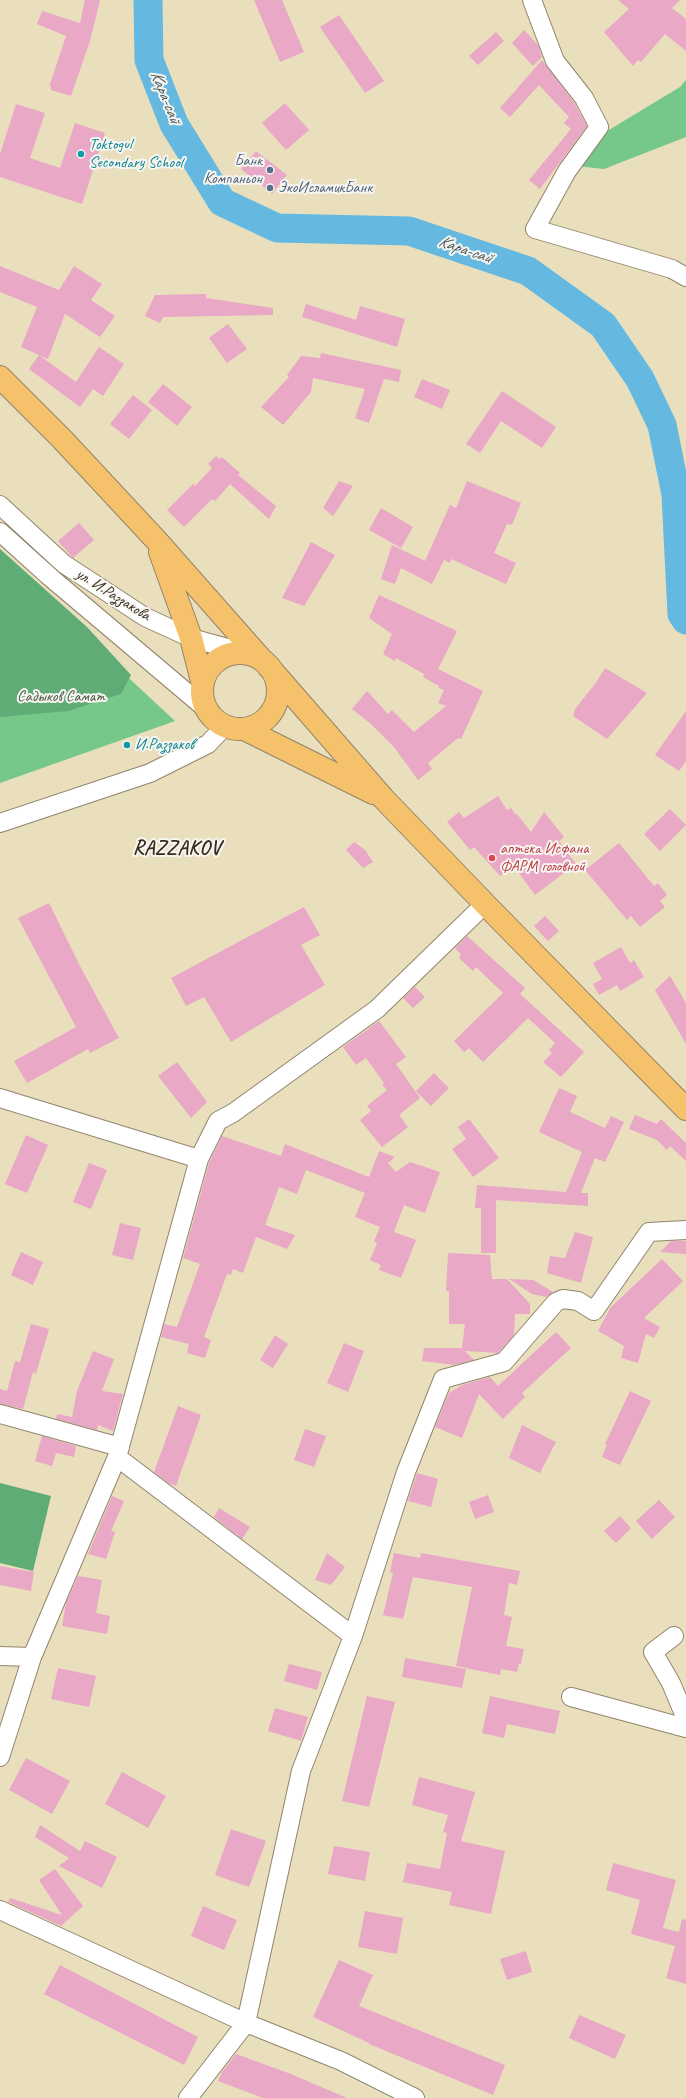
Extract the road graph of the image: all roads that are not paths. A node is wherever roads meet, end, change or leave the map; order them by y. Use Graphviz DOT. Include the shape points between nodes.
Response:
graph roads {
  1 [pos="532,0"];
  2 [pos="686,276"];
  3 [pos="0,377"];
  4 [pos="0,504"];
  5 [pos="0,532"];
  6 [pos="157,541"];
  7 [pos="191,638"];
  8 [pos="258,660"];
  9 [pos="202,681"];
  10 [pos="205,708"];
  11 [pos="234,727"];
  12 [pos="383,798"];
  13 [pos="0,823"];
  14 [pos="485,904"];
  15 [pos="0,1098"];
  16 [pos="686,1109"];
  17 [pos="199,1158"];
  18 [pos="686,1230"];
  19 [pos="0,1414"];
  20 [pos="118,1452"];
  21 [pos="353,1636"];
  22 [pos="674,1636"];
  23 [pos="0,1656"];
  24 [pos="32,1657"];
  25 [pos="571,1697"];
  26 [pos="686,1720"];
  27 [pos="686,1728"];
  28 [pos="0,1757"];
  29 [pos="0,1910"];
  30 [pos="246,2023"];
  31 [pos="188,2098"];
  32 [pos="415,2098"];
  1 -- 2 [label="street" via="556,61 584,98 599,127 567,171 535,229 672,269"];
  3 -- 6 [label="main road"];
  4 -- 7 [label="street, ул. И.Раззакова" via="64,564 145,617"];
  5 -- 10 [label="street, ул. И.Раззакова"];
  6 -- 7 [label="main road"];
  6 -- 8 [label="main road"];
  7 -- 8 [label="street, ул. И.Раззакова"];
  7 -- 9 [label="main road"];
  8 -- 9 [label="main road" via="236,653 218,659 211,665"];
  8 -- 11 [label="main road" via="277,682 277,701 264,720 252,727"];
  8 -- 12 [label="main road"];
  9 -- 10 [label="main road"];
  10 -- 11 [label="main road" via="214,719"];
  11 -- 12 [label="main road"];
  11 -- 13 [label="street" via="208,744 150,774"];
  12 -- 14 [label="main road"];
  14 -- 16 [label="main road"];
  14 -- 17 [label="street" via="377,1009 233,1113 218,1121"];
  15 -- 17 [label="street"];
  17 -- 20 [label="street"];
  18 -- 21 [label="street" via="649,1232 594,1311 578,1301 564,1299 556,1302 504,1362 443,1379 406,1472"];
  19 -- 20 [label="street"];
  20 -- 21 [label="street"];
  20 -- 24 [label="street"];
  21 -- 30 [label="street" via="301,1770"];
  22 -- 26 [label="street" via="653,1652 671,1683"];
  23 -- 24 [label="street"];
  24 -- 28 [label="street"];
  25 -- 27 [label="street"];
  29 -- 30 [label="street"];
  30 -- 31 [label="street"];
  30 -- 32 [label="street" via="341,2062"];
}
